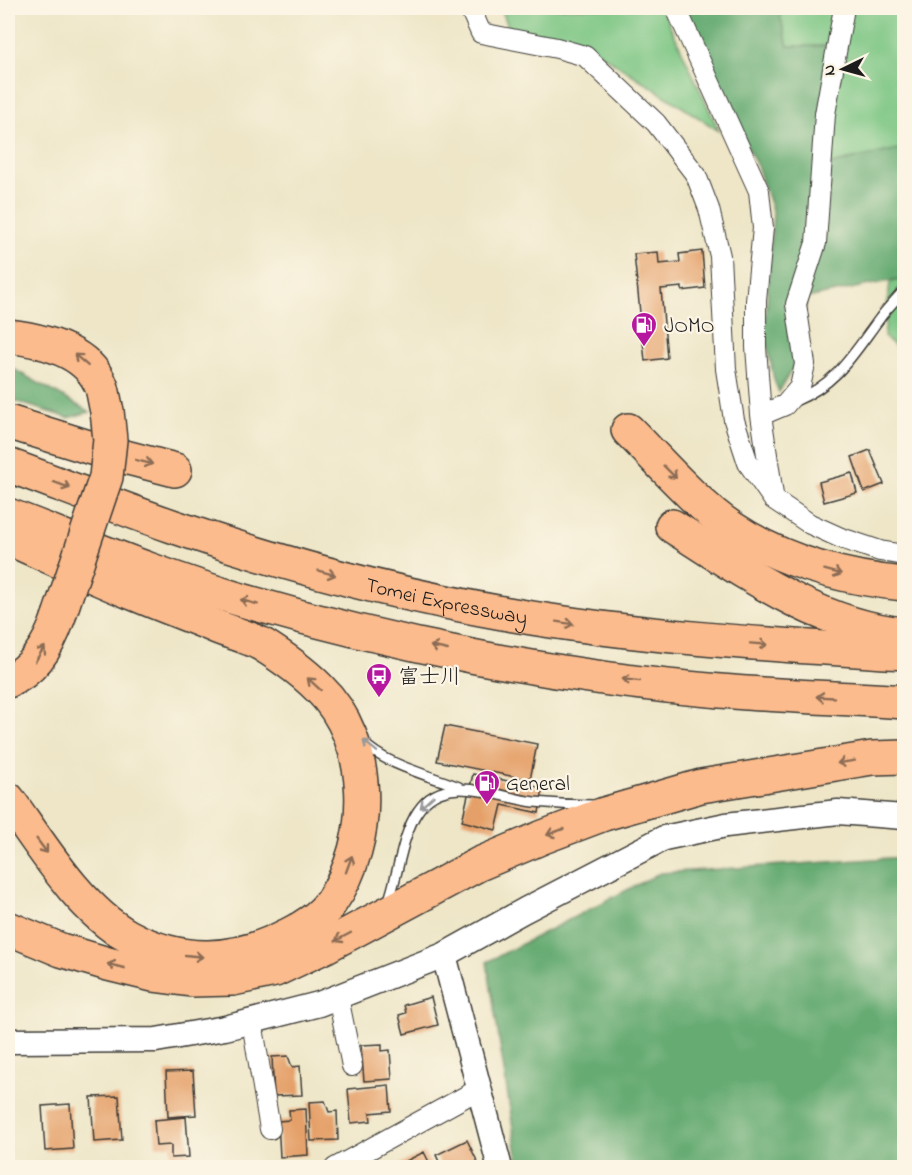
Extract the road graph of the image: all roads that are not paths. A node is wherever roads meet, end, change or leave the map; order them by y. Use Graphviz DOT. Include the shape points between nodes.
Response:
graph roads {
  1 [pos="471,8"];
  2 [pos="676,8"];
  3 [pos="843,8"];
  4 [pos="904,290"];
  5 [pos="8,336"];
  6 [pos="784,405"];
  7 [pos="761,415"];
  8 [pos="8,422"];
  9 [pos="628,430"];
  10 [pos="8,465"];
  11 [pos="175,470"];
  12 [pos="773,499"];
  13 [pos="8,515"];
  14 [pos="672,526"];
  15 [pos="717,536"];
  16 [pos="8,538"];
  17 [pos="904,555"];
  18 [pos="904,584"];
  19 [pos="904,634"];
  20 [pos="904,653"];
  21 [pos="8,681"];
  22 [pos="904,702"];
  23 [pos="340,715"];
  24 [pos="904,757"];
  25 [pos="461,788"];
  26 [pos="8,799"];
  27 [pos="647,802"];
  28 [pos="904,817"];
  29 [pos="375,920"];
  30 [pos="8,928"];
  31 [pos="444,955"];
  32 [pos="338,997"];
  33 [pos="252,1022"];
  34 [pos="8,1041"];
  35 [pos="352,1066"];
  36 [pos="481,1088"];
  37 [pos="270,1129"];
  38 [pos="335,1167"];
  39 [pos="500,1167"];
  1 -- 12 [label="street" via="481,33 585,56 656,123 696,175 720,256 726,369 734,420 748,463"];
  2 -- 7 [label="street" via="759,191 763,228 756,347"];
  3 -- 6 [label="street" via="825,114 816,243 796,304 805,364 800,387"];
  4 -- 6 [label="lane" via="845,367 814,393"];
  21 -- 5 [label="highway, one-way, bridge" via="35,662 54,633 106,477 110,440 101,386 88,367 73,353"];
  6 -- 7 [label="street"];
  7 -- 12 [label="street"];
  8 -- 11 [label="highway, one-way"];
  9 -- 15 [label="highway, one-way"];
  10 -- 20 [label="highway, Tomei Expressway, one-way" via="241,548 428,598 603,629"];
  12 -- 17 [label="street" via="810,524 841,538"];
  22 -- 13 [label="highway, one-way" via="718,691 465,655 238,599"];
  14 -- 15 [label="highway"];
  15 -- 18 [label="highway, one-way" via="732,527 782,555 820,568 866,580"];
  15 -- 19 [label="highway" via="796,601 836,618"];
  23 -- 16 [label="highway, one-way" via="320,688 261,645"];
  25 -- 23 [label="lane, one-way" via="368,747"];
  26 -- 23 [label="highway, one-way" via="73,887 99,915 126,935 159,950 197,958 236,956 301,929 330,904 348,870 359,835 362,801 360,769"];
  24 -- 27 [label="highway, one-way" via="872,758 701,786"];
  25 -- 27 [label="lane" via="533,802"];
  25 -- 29 [label="lane, one-way" via="435,794 417,811 387,906"];
  27 -- 29 [label="highway, one-way" via="604,814 490,859"];
  28 -- 31 [label="street" via="838,812 726,825 664,838"];
  29 -- 30 [label="highway, one-way" via="275,970 233,979 191,980 108,964"];
  31 -- 32 [label="street"];
  31 -- 36 [label="street"];
  32 -- 33 [label="street"];
  32 -- 35 [label="street"];
  33 -- 34 [label="street" via="156,1040"];
  33 -- 37 [label="street"];
  36 -- 38 [label="street"];
  36 -- 39 [label="street"];
}
